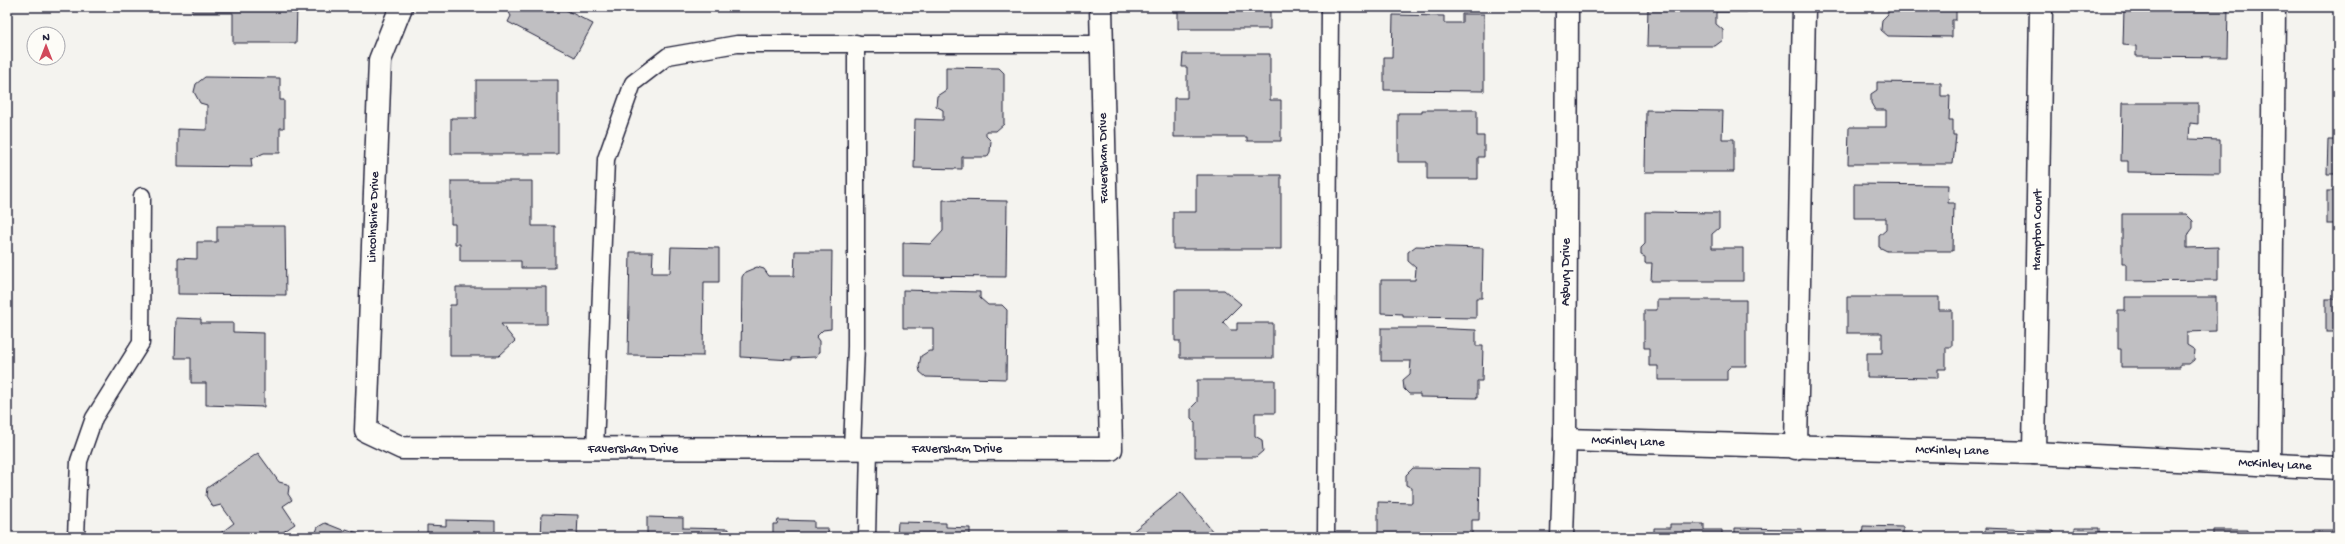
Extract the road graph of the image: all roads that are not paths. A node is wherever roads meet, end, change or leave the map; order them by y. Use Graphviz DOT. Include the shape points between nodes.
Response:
graph roads {
  1 [pos="401,7"];
  2 [pos="1101,7"];
  3 [pos="1330,7"];
  4 [pos="1566,7"];
  5 [pos="1804,7"];
  6 [pos="2042,7"];
  7 [pos="2274,7"];
  8 [pos="856,43"];
  9 [pos="1102,44"];
  10 [pos="142,196"];
  11 [pos="366,431"];
  12 [pos="1565,440"];
  13 [pos="1796,448"];
  14 [pos="595,449"];
  15 [pos="861,449"];
  16 [pos="2034,453"];
  17 [pos="2270,464"];
  18 [pos="2338,468"];
  19 [pos="76,537"];
  20 [pos="867,537"];
  21 [pos="1326,537"];
  22 [pos="1562,537"];
  1 -- 11 [label="street, Lincolnshire Drive" via="380,60"];
  2 -- 9 [label="street, Faversham Drive"];
  3 -- 21 [label="lane"];
  4 -- 12 [label="street, Asbury Drive"];
  5 -- 13 [label="street"];
  6 -- 16 [label="street, Hampton Court"];
  7 -- 17 [label="street"];
  8 -- 9 [label="lane"];
  8 -- 14 [label="lane" via="737,44 668,56 633,83 606,159"];
  8 -- 15 [label="lane" via="856,346"];
  9 -- 15 [label="street, Faversham Drive" via="1111,449"];
  10 -- 19 [label="lane" via="141,343 94,418 79,461"];
  11 -- 14 [label="street, Faversham Drive" via="402,448"];
  12 -- 13 [label="street, McKinley Lane"];
  12 -- 22 [label="street, Asbury Drive"];
  13 -- 16 [label="street, McKinley Lane"];
  14 -- 15 [label="street, Faversham Drive"];
  15 -- 20 [label="lane"];
  16 -- 17 [label="street, McKinley Lane"];
  17 -- 18 [label="street, McKinley Lane"];
}
